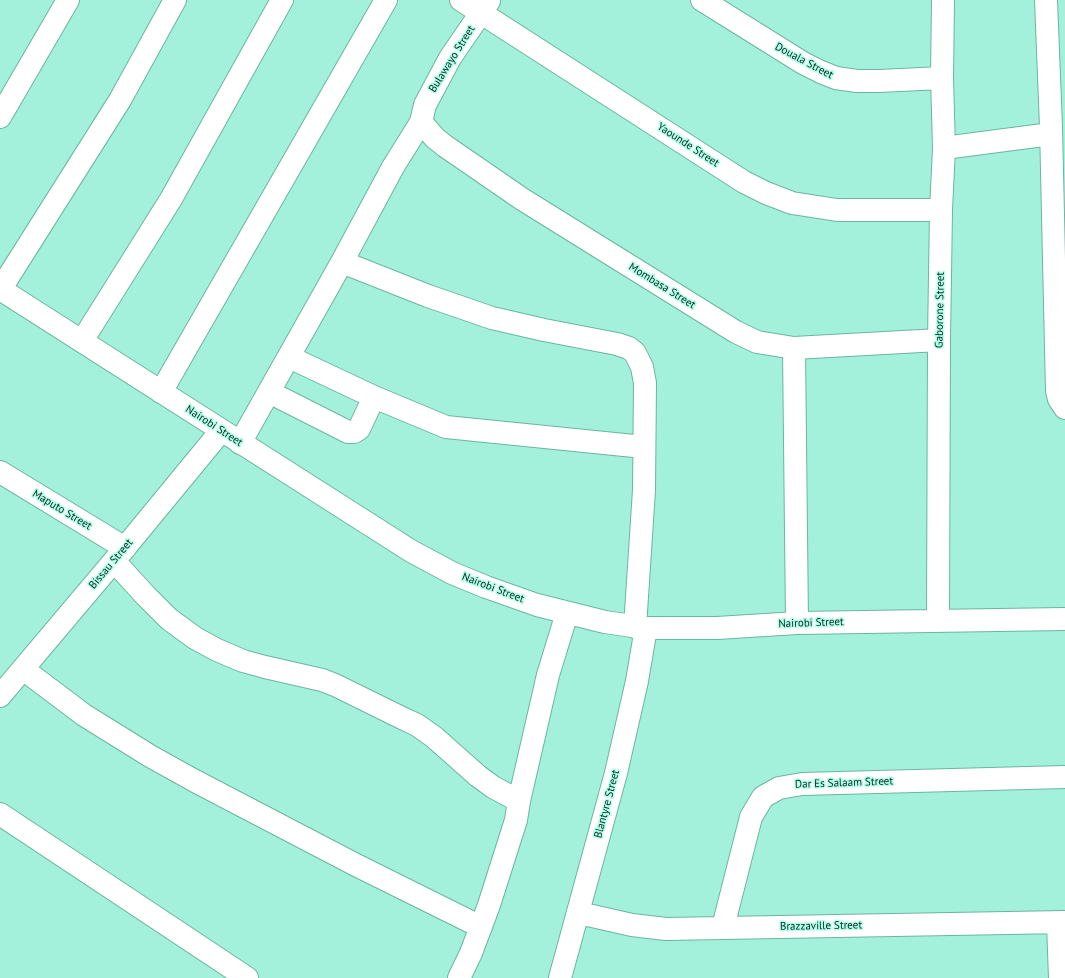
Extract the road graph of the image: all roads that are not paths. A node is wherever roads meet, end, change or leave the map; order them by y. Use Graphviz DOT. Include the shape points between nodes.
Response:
graph roads {
  1 [pos="68,0"];
  2 [pos="175,0"];
  3 [pos="282,0"];
  4 [pos="386,0"];
  5 [pos="461,0"];
  6 [pos="702,0"];
  7 [pos="943,0"];
  8 [pos="1046,0"];
  9 [pos="486,6"];
  10 [pos="942,78"];
  11 [pos="0,117"];
  12 [pos="421,122"];
  13 [pos="1056,128"];
  14 [pos="944,148"];
  15 [pos="941,210"];
  16 [pos="342,262"];
  17 [pos="0,290"];
  18 [pos="939,340"];
  19 [pos="82,341"];
  20 [pos="794,348"];
  21 [pos="289,357"];
  22 [pos="161,392"];
  23 [pos="269,392"];
  24 [pos="374,396"];
  25 [pos="1065,408"];
  26 [pos="221,431"];
  27 [pos="240,443"];
  28 [pos="644,447"];
  29 [pos="0,472"];
  30 [pos="119,554"];
  31 [pos="567,613"];
  32 [pos="1065,619"];
  33 [pos="938,620"];
  34 [pos="797,623"];
  35 [pos="641,628"];
  36 [pos="23,668"];
  37 [pos="0,696"];
  38 [pos="1065,777"];
  39 [pos="519,801"];
  40 [pos="0,814"];
  41 [pos="578,913"];
  42 [pos="1062,922"];
  43 [pos="481,928"];
  44 [pos="723,928"];
  45 [pos="247,978"];
  46 [pos="459,978"];
  47 [pos="560,978"];
  48 [pos="1060,978"];
  1 -- 11 [label="street"];
  2 -- 17 [label="street" via="120,100"];
  3 -- 19 [label="street" via="171,199"];
  4 -- 22 [label="street"];
  5 -- 9 [label="street, Yaounde Street"];
  6 -- 10 [label="street, Douala Street" via="804,63 836,78 857,81"];
  7 -- 10 [label="street, Gaborone Street"];
  8 -- 13 [label="street"];
  9 -- 12 [label="street, Bulawayo Street" via="450,58 425,105"];
  9 -- 15 [label="street, Yaounde Street" via="744,182 766,193 792,203 836,210"];
  10 -- 14 [label="street, Gaborone Street"];
  12 -- 16 [label="street, Bulawayo Street" via="393,166"];
  12 -- 20 [label="street, Mombasa Street" via="440,142 522,199 736,332 757,342"];
  13 -- 14 [label="street"];
  13 -- 25 [label="street" via="1057,391"];
  14 -- 15 [label="street, Gaborone Street"];
  15 -- 18 [label="street, Gaborone Street"];
  16 -- 21 [label="street, Bulawayo Street"];
  16 -- 28 [label="street, Blantyre Street" via="492,318 630,348 639,359 644,375"];
  17 -- 19 [label="street, Nairobi Street"];
  18 -- 20 [label="street, Mombasa Street"];
  18 -- 33 [label="street, Gaborone Street"];
  19 -- 22 [label="street, Nairobi Street"];
  20 -- 34 [label="street"];
  21 -- 23 [label="street, Bulawayo Street"];
  21 -- 24 [label="street"];
  22 -- 26 [label="street, Nairobi Street"];
  23 -- 24 [label="street" via="348,432 359,429"];
  23 -- 27 [label="street, Bulawayo Street"];
  24 -- 28 [label="street" via="446,427"];
  26 -- 27 [label="street, Nairobi Street"];
  26 -- 30 [label="street, Bissau Street"];
  27 -- 31 [label="street, Nairobi Street" via="411,551 452,573 537,605"];
  28 -- 35 [label="street, Blantyre Street"];
  29 -- 30 [label="street, Maputo Street"];
  30 -- 36 [label="street, Bissau Street"];
  30 -- 39 [label="street, Maputo Street" via="146,596 169,619 195,638 243,661 322,680 417,725 478,776"];
  31 -- 35 [label="street, Nairobi Street"];
  31 -- 39 [label="street" via="548,675"];
  32 -- 33 [label="street, Nairobi Street"];
  33 -- 34 [label="street, Nairobi Street"];
  34 -- 35 [label="street, Nairobi Street" via="717,628"];
  35 -- 41 [label="street, Blantyre Street" via="628,724"];
  36 -- 37 [label="street, Bissau Street"];
  36 -- 43 [label="street" via="84,715 156,759"];
  38 -- 44 [label="street, Dar Es Salaam Street" via="802,784 779,788 763,797 751,817"];
  39 -- 43 [label="street" via="516,820"];
  40 -- 45 [label="street"];
  41 -- 44 [label="street, Brazzaville Street" via="632,925 666,929"];
  41 -- 47 [label="street, Blantyre Street"];
  42 -- 44 [label="street, Brazzaville Street"];
  42 -- 48 [label="street"];
  43 -- 46 [label="street"];
}
